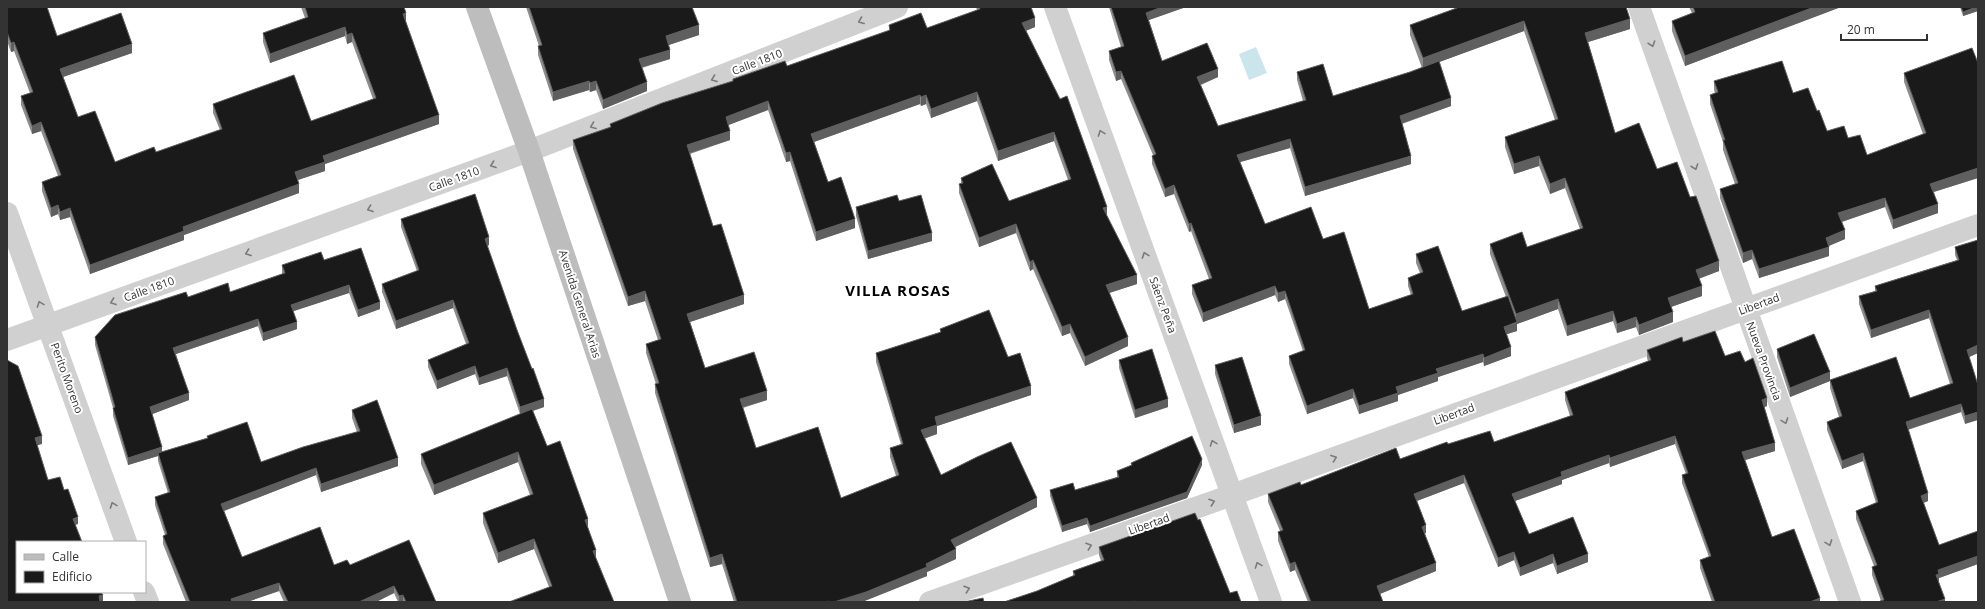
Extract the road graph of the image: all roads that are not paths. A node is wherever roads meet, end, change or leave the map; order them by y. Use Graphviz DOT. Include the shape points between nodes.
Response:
graph roads {
  1 [pos="477,7"];
  2 [pos="897,7"];
  3 [pos="1055,7"];
  4 [pos="1639,7"];
  5 [pos="529,151"];
  6 [pos="7,213"];
  7 [pos="1978,225"];
  8 [pos="1745,309"];
  9 [pos="48,326"];
  10 [pos="7,340"];
  11 [pos="1232,495"];
  12 [pos="126,541"];
  13 [pos="680,602"];
  14 [pos="930,602"];
  15 [pos="1271,602"];
  16 [pos="1850,602"];
  1 -- 5 [label="main road, Avenida General Arias"];
  2 -- 5 [label="street, Calle 1810, one-way"];
  11 -- 3 [label="street, Sáenz Peña, one-way"];
  4 -- 8 [label="street, Nueva Provincia, one-way"];
  5 -- 9 [label="street, Calle 1810, one-way"];
  5 -- 13 [label="main road, Avenida General Arias"];
  9 -- 6 [label="street, Perito Moreno, one-way"];
  7 -- 8 [label="street, Libertad"];
  11 -- 8 [label="street, Libertad, one-way"];
  8 -- 16 [label="street, Nueva Provincia, one-way"];
  9 -- 10 [label="street, Calle 1810"];
  12 -- 9 [label="street, Perito Moreno, one-way"];
  14 -- 11 [label="street, Libertad, one-way"];
  15 -- 11 [label="street, Sáenz Peña, one-way"];
}
